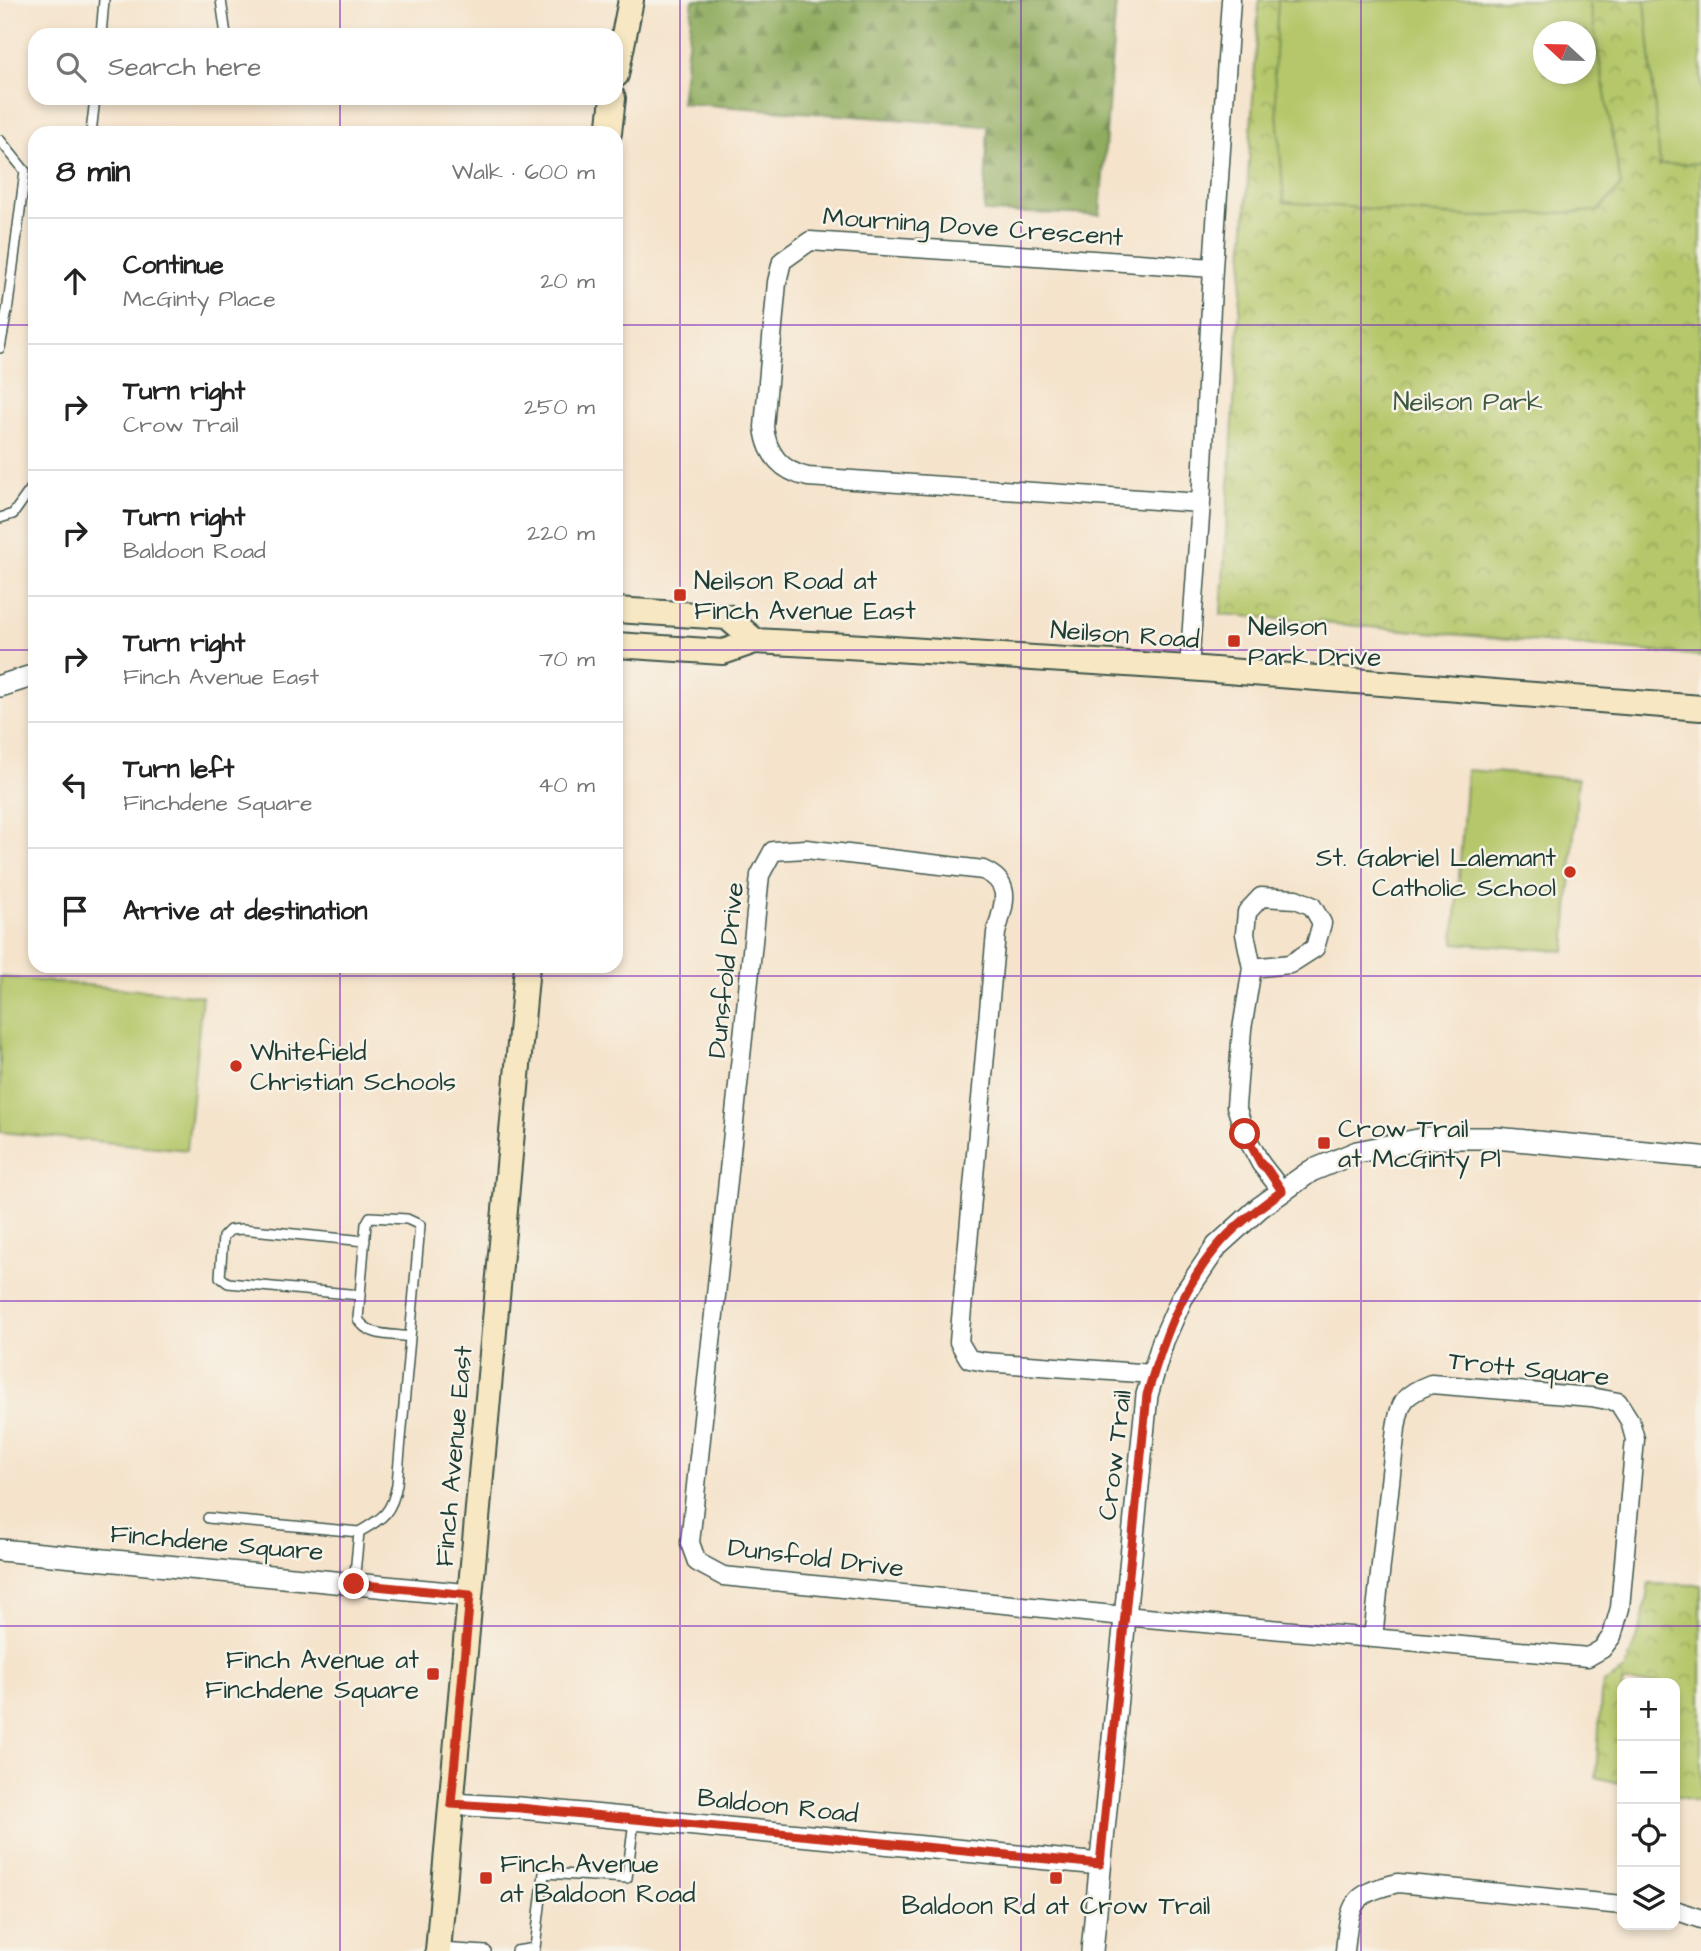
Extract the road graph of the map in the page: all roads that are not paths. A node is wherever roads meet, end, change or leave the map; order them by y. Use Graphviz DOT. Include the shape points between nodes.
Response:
graph roads {
  1 [pos="104,0"];
  2 [pos="221,0"];
  3 [pos="631,0"];
  4 [pos="1231,0"];
  5 [pos="102,28"];
  6 [pos="225,28"];
  7 [pos="623,40"];
  8 [pos="94,105"];
  9 [pos="612,105"];
  10 [pos="93,126"];
  11 [pos="610,126"];
  12 [pos="0,140"];
  13 [pos="1213,268"];
  14 [pos="0,348"];
  15 [pos="28,493"];
  16 [pos="1201,503"];
  17 [pos="0,518"];
  18 [pos="623,610"];
  19 [pos="755,641"];
  20 [pos="623,645"];
  21 [pos="1189,668"];
  22 [pos="28,677"];
  23 [pos="0,686"];
  24 [pos="1701,708"];
  25 [pos="1252,968"];
  26 [pos="526,973"];
  27 [pos="1701,1157"];
  28 [pos="1282,1191"];
  29 [pos="365,1241"];
  30 [pos="360,1295"];
  31 [pos="410,1337"];
  32 [pos="1153,1374"];
  33 [pos="208,1518"];
  34 [pos="359,1532"];
  35 [pos="0,1550"];
  36 [pos="354,1584"];
  37 [pos="470,1595"];
  38 [pos="1124,1616"];
  39 [pos="1373,1638"];
  40 [pos="451,1804"];
  41 [pos="634,1819"];
  42 [pos="1100,1864"];
  43 [pos="1617,1905"];
  44 [pos="1680,1912"];
  45 [pos="1701,1919"];
  46 [pos="439,1950"];
  47 [pos="486,1951"];
  48 [pos="516,1951"];
  49 [pos="1092,1951"];
  50 [pos="1345,1951"];
  1 -- 5 [label="lane"];
  2 -- 6 [label="lane"];
  3 -- 7 [label="main road"];
  4 -- 13 [label="street"];
  8 -- 10 [label="lane"];
  9 -- 11 [label="main road"];
  12 -- 14 [label="lane" via="25,171"];
  13 -- 16 [label="street"];
  13 -- 16 [label="street, Mourning Dove Crescent" via="810,242 782,261 764,427 772,455 793,474 808,477"];
  15 -- 17 [label="lane" via="13,514"];
  16 -- 21 [label="street"];
  18 -- 19 [label="main road" via="727,617"];
  19 -- 20 [label="main road, Neilson Road" via="723,652"];
  19 -- 21 [label="main road, Neilson Road"];
  21 -- 24 [label="main road, Neilson Road"];
  22 -- 23 [label="street"];
  25 -- 25 [label="street" via="1290,964 1315,948 1322,923 1312,906 1261,897 1247,912 1245,934"];
  25 -- 28 [label="street" via="1236,1106 1261,1164"];
  26 -- 37 [label="main road, Finch Avenue East"];
  27 -- 28 [label="street, Crow Trail" via="1495,1138 1428,1138 1357,1152 1311,1171"];
  28 -- 32 [label="street, Crow Trail" via="1217,1246 1197,1274 1181,1298"];
  29 -- 30 [label="lane"];
  29 -- 30 [label="lane" via="243,1230 230,1230 223,1237 220,1276 228,1283"];
  29 -- 31 [label="lane" via="370,1217 407,1219 420,1225"];
  30 -- 31 [label="lane" via="362,1327"];
  31 -- 34 [label="lane" via="394,1503 380,1520"];
  32 -- 38 [label="street, Crow Trail"];
  32 -- 38 [label="street, Dunsfold Drive" via="985,1362 970,1359 959,1342 996,933 1004,902 1000,879 983,870 806,849 773,851 760,875 690,1544 697,1562 723,1576"];
  33 -- 34 [label="lane"];
  34 -- 36 [label="lane"];
  35 -- 36 [label="street, Finchdene Square"];
  36 -- 37 [label="street, Finchdene Square"];
  37 -- 40 [label="main road, Finch Avenue East"];
  38 -- 39 [label="street, Trott Square"];
  38 -- 42 [label="street, Crow Trail"];
  39 -- 39 [label="street, Trott Square" via="1588,1657 1602,1649 1612,1636 1620,1608 1635,1439 1618,1402 1431,1384 1408,1395 1399,1406"];
  40 -- 41 [label="street, Baldoon Road"];
  40 -- 46 [label="main road, Finch Avenue East"];
  41 -- 42 [label="street, Baldoon Road"];
  41 -- 48 [label="lane" via="626,1878 544,1872 535,1948"];
  42 -- 49 [label="street, Crow Trail"];
  43 -- 50 [label="street" via="1398,1883 1361,1895 1350,1917"];
  44 -- 45 [label="street"];
  46 -- 47 [label="lane"];
}
